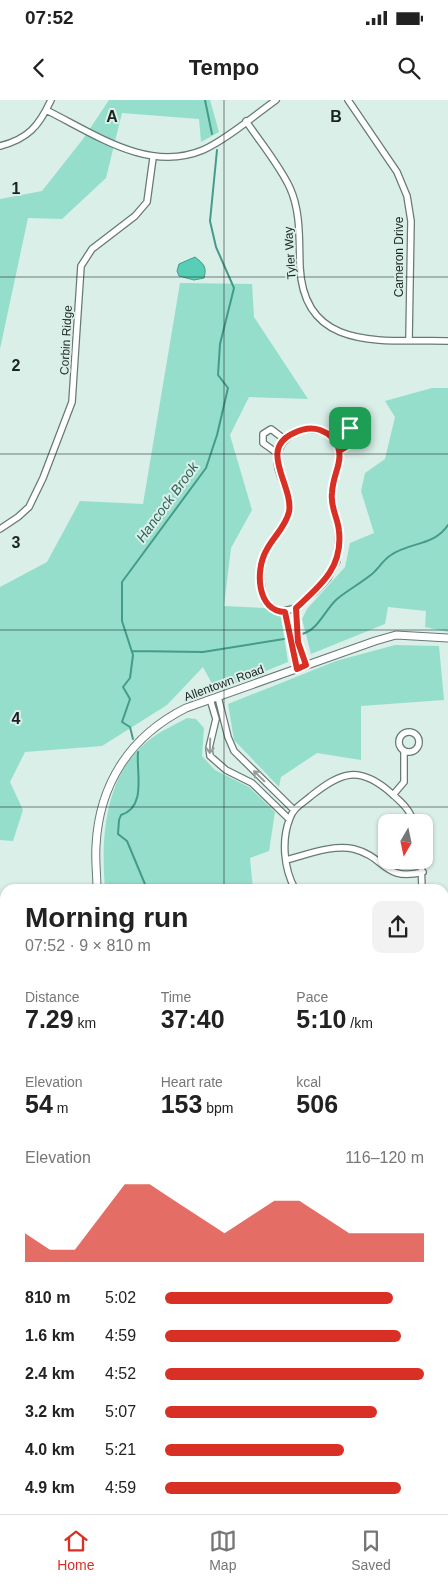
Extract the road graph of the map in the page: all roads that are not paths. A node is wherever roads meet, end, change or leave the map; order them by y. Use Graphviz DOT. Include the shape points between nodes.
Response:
graph roads {
  1 [pos="51,100"];
  2 [pos="276,100"];
  3 [pos="348,100"];
  4 [pos="46,110"];
  5 [pos="246,122"];
  6 [pos="0,146"];
  7 [pos="153,158"];
  8 [pos="409,340"];
  9 [pos="448,341"];
  10 [pos="334,438"];
  11 [pos="284,439"];
  12 [pos="341,450"];
  13 [pos="278,453"];
  14 [pos="0,529"];
  15 [pos="296,608"];
  16 [pos="285,612"];
  17 [pos="448,638"];
  18 [pos="306,665"];
  19 [pos="297,669"];
  20 [pos="218,697"];
  21 [pos="210,699"];
  22 [pos="404,751"];
  23 [pos="393,795"];
  24 [pos="294,810"];
  25 [pos="410,814"];
  26 [pos="289,819"];
  27 [pos="286,860"];
  28 [pos="422,869"];
  29 [pos="423,872"];
  30 [pos="98,884"];
  31 [pos="293,884"];
  32 [pos="422,884"];
  1 -- 4 [label="street"];
  2 -- 5 [label="street"];
  3 -- 8 [label="street, Cameron Drive" via="397,172 407,196 410,221"];
  4 -- 6 [label="street" via="32,131 15,142"];
  4 -- 7 [label="street" via="127,150"];
  5 -- 7 [label="street" via="205,149 172,158"];
  5 -- 8 [label="street, Tyler Way" via="290,188 298,213 301,278 311,309 326,325 344,335 363,340"];
  7 -- 14 [label="street, Corbin Ridge" via="147,202 135,216 92,249 82,266 72,402 29,507"];
  8 -- 9 [label="street, Tyler Way"];
  10 -- 11 [label="street" via="317,429 304,429"];
  10 -- 12 [label="street"];
  10 -- 12 [label="street" via="345,429 361,429 360,440"];
  11 -- 13 [label="street"];
  11 -- 13 [label="street" via="271,430 263,434 263,443"];
  12 -- 15 [label="street" via="331,495 339,530 337,561 322,585"];
  13 -- 16 [label="street" via="277,464 288,492 289,509 283,527 266,551 260,578 265,602 275,610"];
  15 -- 16 [label="street"];
  15 -- 18 [label="street" via="298,642"];
  16 -- 19 [label="street"];
  17 -- 18 [label="street, Allentown Road" via="396,635"];
  18 -- 19 [label="street, Allentown Road"];
  19 -- 20 [label="street, Allentown Road"];
  20 -- 21 [label="street, Allentown Road"];
  24 -- 20 [label="street, one-way" via="234,751"];
  21 -- 26 [label="street, one-way" via="216,720 210,756 226,770 252,783"];
  21 -- 30 [label="street, Allentown Road" via="186,708 162,723 137,743 118,766 105,795 97,834"];
  22 -- 23 [label="street" via="404,782"];
  23 -- 24 [label="street" via="376,780 350,774 328,782"];
  23 -- 25 [label="street"];
  24 -- 26 [label="street"];
  26 -- 27 [label="street"];
  27 -- 29 [label="street" via="336,848 352,849 398,875"];
  27 -- 31 [label="street"];
  28 -- 29 [label="street"];
  29 -- 32 [label="street"];
}
